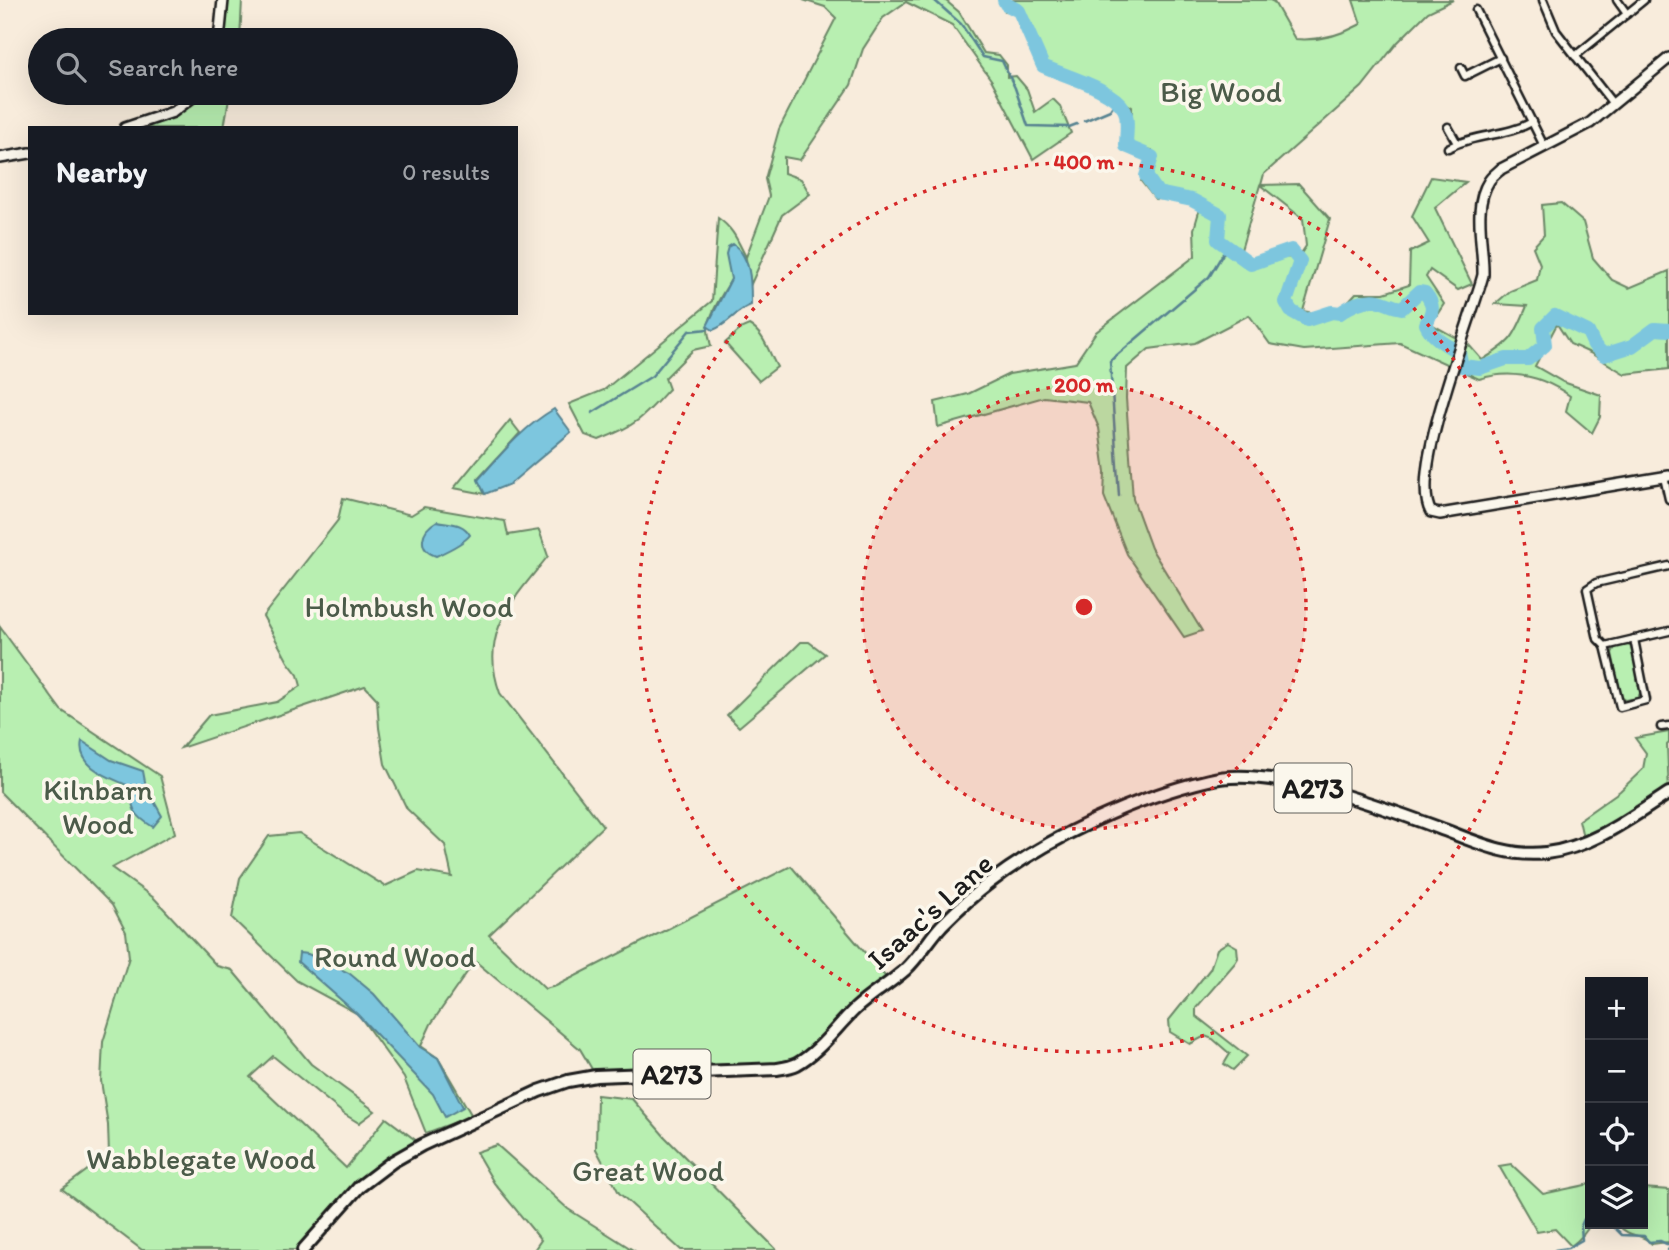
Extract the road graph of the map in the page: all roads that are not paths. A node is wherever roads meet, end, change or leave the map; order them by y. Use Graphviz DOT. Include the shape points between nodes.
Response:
graph roads {
  1 [pos="223,0"];
  2 [pos="1543,0"];
  3 [pos="1617,0"];
  4 [pos="1644,0"];
  5 [pos="1476,10"];
  6 [pos="1627,14"];
  7 [pos="220,28"];
  8 [pos="1575,56"];
  9 [pos="1501,58"];
  10 [pos="1669,58"];
  11 [pos="1461,68"];
  12 [pos="1612,104"];
  13 [pos="182,105"];
  14 [pos="1532,122"];
  15 [pos="131,126"];
  16 [pos="1448,127"];
  17 [pos="1457,143"];
  18 [pos="1544,146"];
  19 [pos="1448,148"];
  20 [pos="28,153"];
  21 [pos="0,158"];
  22 [pos="1666,476"];
  23 [pos="1669,499"];
  24 [pos="1669,566"];
  25 [pos="1669,631"];
  26 [pos="1634,639"];
  27 [pos="1605,646"];
  28 [pos="1669,793"];
  29 [pos="303,1250"];
  1 -- 7 [label="street"];
  2 -- 8 [label="street" via="1556,32"];
  3 -- 6 [label="street"];
  4 -- 6 [label="street"];
  5 -- 9 [label="street"];
  6 -- 8 [label="street"];
  8 -- 12 [label="street"];
  9 -- 11 [label="street" via="1465,76"];
  9 -- 14 [label="street"];
  10 -- 12 [label="street"];
  12 -- 18 [label="street" via="1590,123"];
  13 -- 15 [label="street"];
  14 -- 17 [label="street" via="1517,130"];
  14 -- 18 [label="street"];
  16 -- 17 [label="street"];
  17 -- 19 [label="street"];
  18 -- 22 [label="street" via="1502,169 1489,180 1482,198 1483,275 1432,437 1427,503 1432,513 1451,512"];
  20 -- 21 [label="street"];
  22 -- 23 [label="street"];
  24 -- 27 [label="street" via="1589,586 1598,638"];
  25 -- 26 [label="street"];
  26 -- 27 [label="street"];
  26 -- 27 [label="street" via="1646,700 1620,707"];
  28 -- 29 [label="main road, Isaac's Lane / A273" via="1566,849 1531,854 1500,850 1393,810 1294,783 1240,776 1211,779 1158,795 1073,830 989,883 943,925 906,968 796,1064 766,1070 596,1076 539,1091 392,1162 359,1188"];
}
